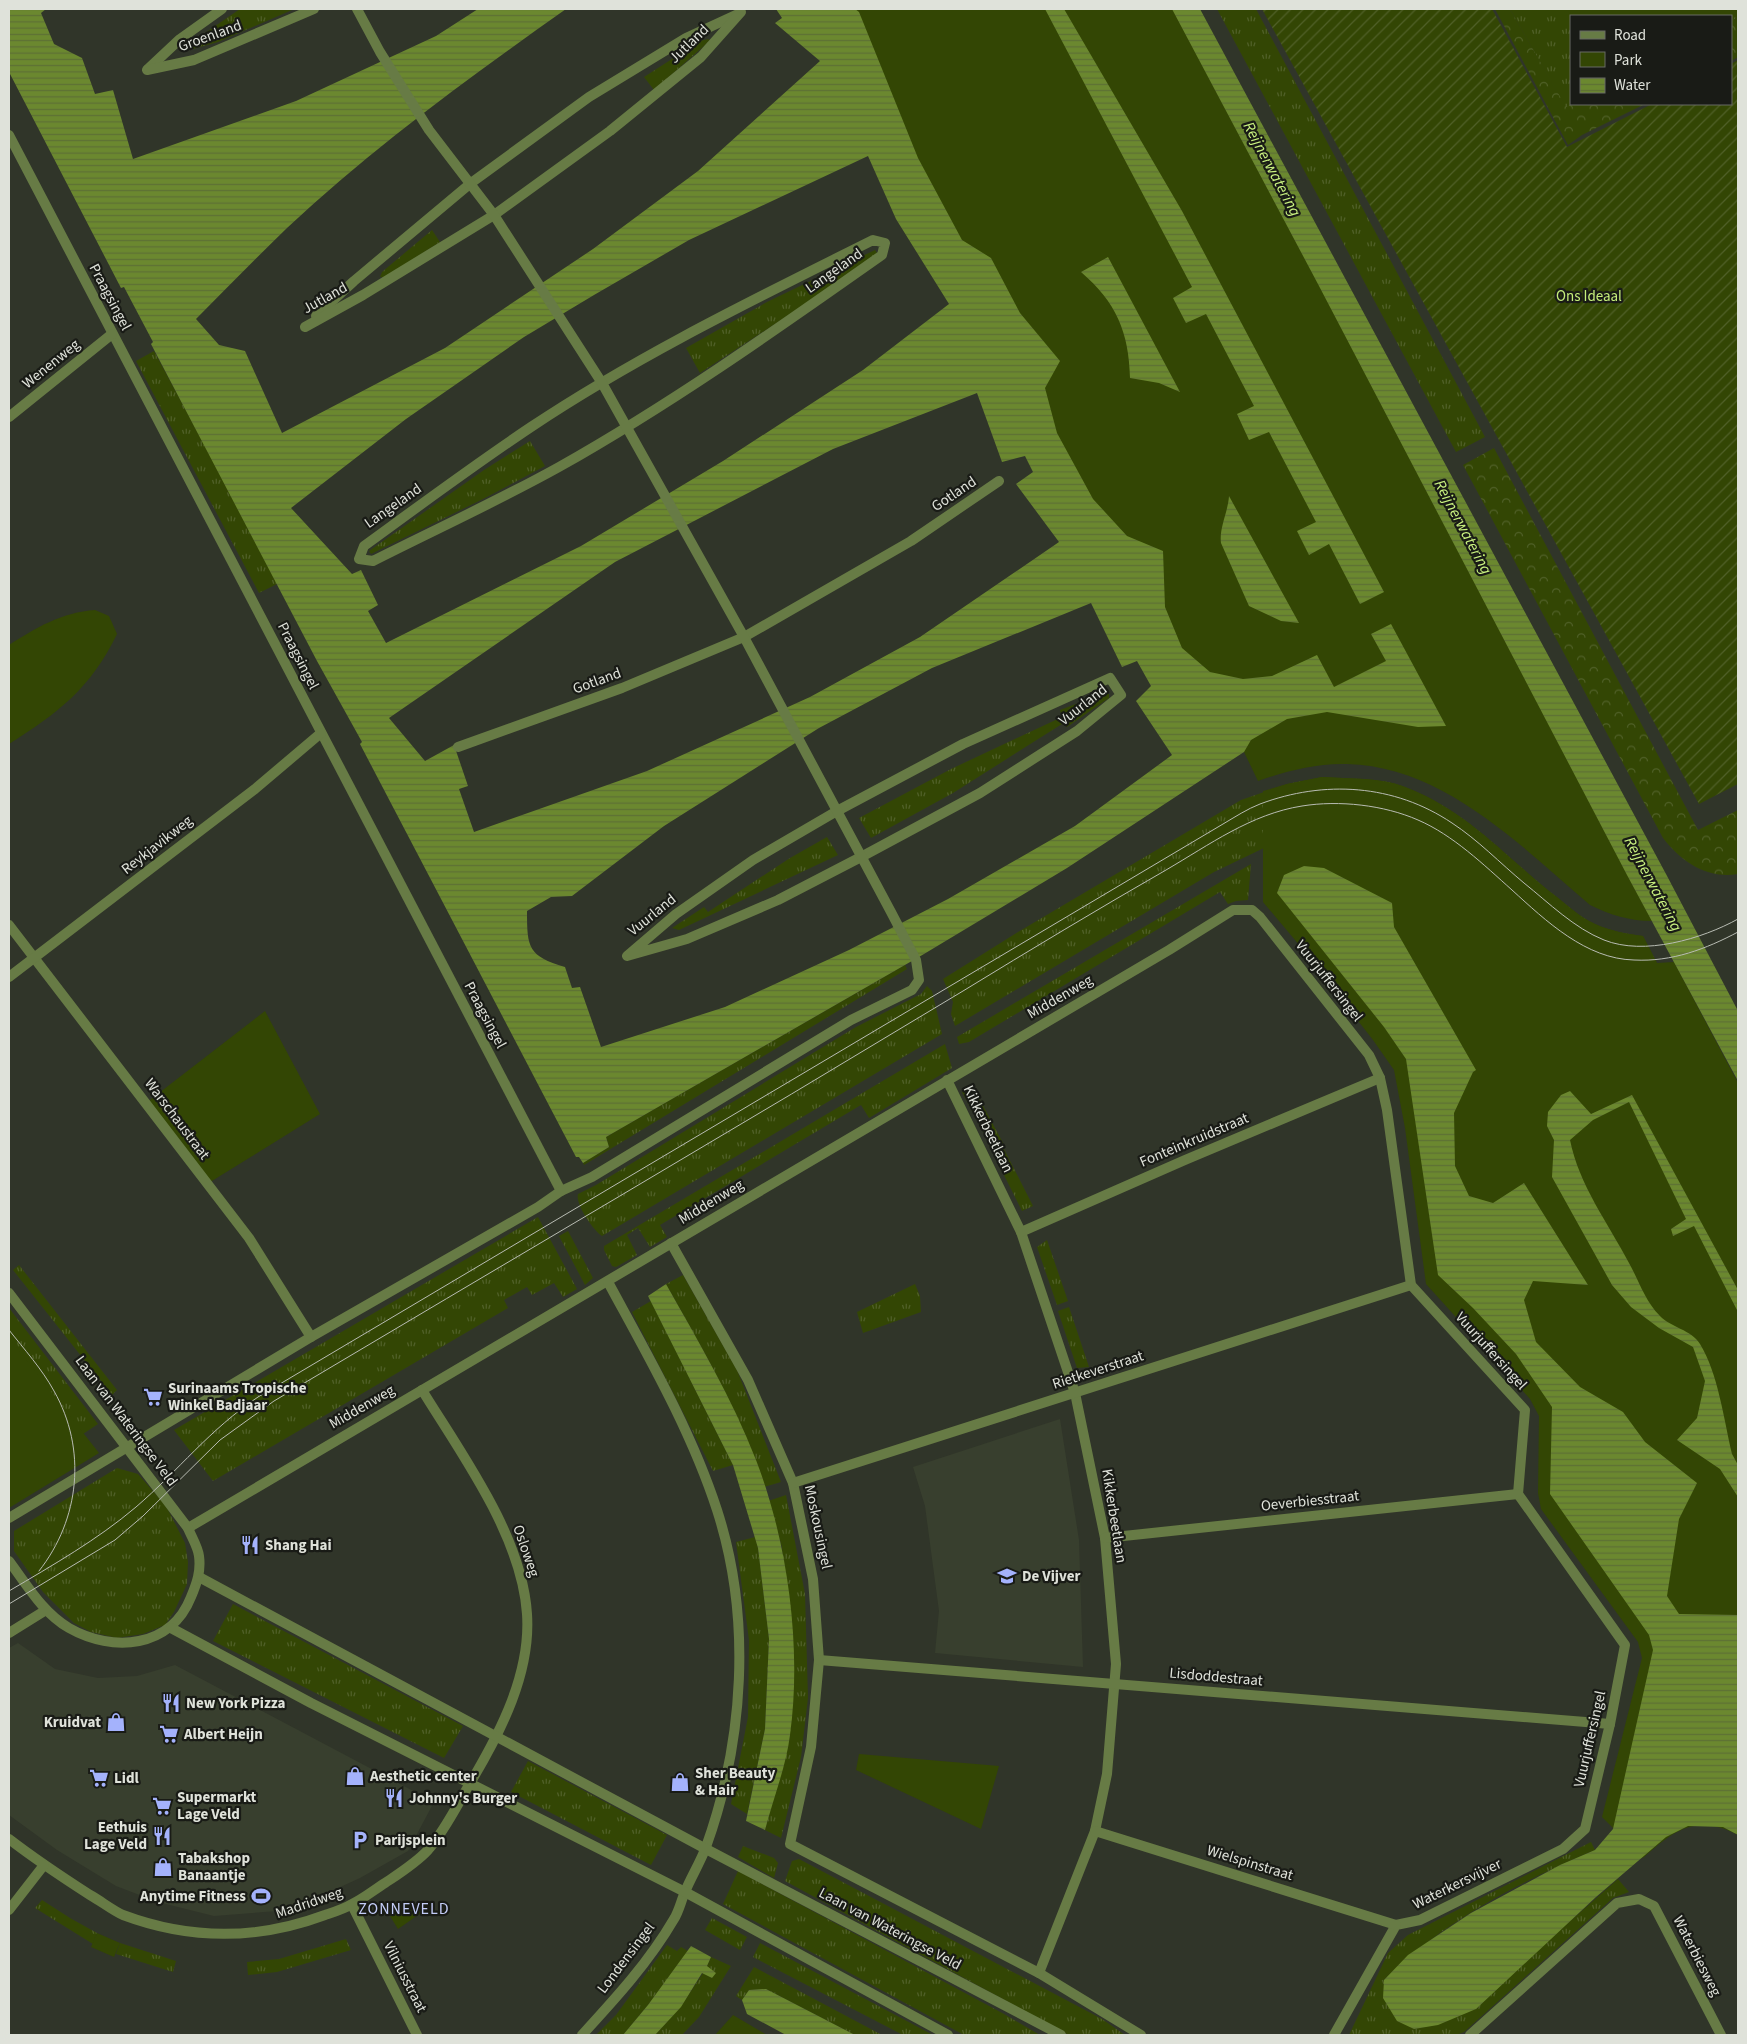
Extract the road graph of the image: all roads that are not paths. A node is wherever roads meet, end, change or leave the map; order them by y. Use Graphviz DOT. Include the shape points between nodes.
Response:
graph roads {
  1 [pos="222,9"];
  2 [pos="314,9"];
  3 [pos="357,9"];
  4 [pos="9,135"];
  5 [pos="471,183"];
  6 [pos="494,215"];
  7 [pos="112,334"];
  8 [pos="602,383"];
  9 [pos="9,417"];
  10 [pos="626,428"];
  11 [pos="999,481"];
  12 [pos="744,637"];
  13 [pos="321,733"];
  14 [pos="458,747"];
  15 [pos="837,811"];
  16 [pos="861,856"];
  17 [pos="1252,910"];
  18 [pos="9,926"];
  19 [pos="34,957"];
  20 [pos="9,977"];
  21 [pos="1380,1078"];
  22 [pos="947,1080"];
  23 [pos="561,1191"];
  24 [pos="1021,1232"];
  25 [pos="671,1243"];
  26 [pos="608,1282"];
  27 [pos="1411,1285"];
  28 [pos="9,1293"];
  29 [pos="311,1337"];
  30 [pos="422,1390"];
  31 [pos="1075,1393"];
  32 [pos="126,1446"];
  33 [pos="793,1483"];
  34 [pos="1518,1494"];
  35 [pos="9,1518"];
  36 [pos="188,1528"];
  37 [pos="1105,1538"];
  38 [pos="9,1560"];
  39 [pos="199,1577"];
  40 [pos="46,1610"];
  41 [pos="171,1628"];
  42 [pos="9,1633"];
  43 [pos="819,1660"];
  44 [pos="1115,1684"];
  45 [pos="1610,1724"];
  46 [pos="497,1738"];
  47 [pos="470,1783"];
  48 [pos="1585,1828"];
  49 [pos="1095,1831"];
  50 [pos="9,1839"];
  51 [pos="790,1844"];
  52 [pos="706,1849"];
  53 [pos="44,1865"];
  54 [pos="685,1892"];
  55 [pos="352,1905"];
  56 [pos="9,1910"];
  57 [pos="1396,1924"];
  58 [pos="1038,1972"];
  59 [pos="417,2035"];
  60 [pos="582,2035"];
  61 [pos="948,2035"];
  62 [pos="1061,2035"];
  63 [pos="1141,2035"];
  64 [pos="1334,2035"];
  65 [pos="1470,2035"];
  66 [pos="1721,2035"];
  1 -- 2 [label="street, Groenland" via="180,39 147,70 194,60"];
  3 -- 5 [label="street" via="429,130"];
  4 -- 7 [label="street, Praagsingel"];
  5 -- 6 [label="street"];
  5 -- 6 [label="street, Jutland" via="354,281 305,327"];
  5 -- 6 [label="street, Jutland" via="590,98 686,38 741,12 701,57 610,131"];
  6 -- 8 [label="street"];
  7 -- 9 [label="street, Wenenweg"];
  7 -- 13 [label="street, Praagsingel"];
  8 -- 10 [label="street"];
  8 -- 10 [label="street, Langeland" via="530,427 364,546 359,559 372,561 558,468"];
  8 -- 10 [label="street, Langeland" via="718,317 873,240 885,242 882,255 748,349"];
  10 -- 12 [label="street"];
  11 -- 12 [label="street, Gotland" via="911,541"];
  12 -- 14 [label="street, Gotland" via="622,688"];
  12 -- 15 [label="street"];
  13 -- 19 [label="street, Reykjavikweg" via="255,789"];
  13 -- 23 [label="street, Praagsingel"];
  15 -- 16 [label="street"];
  15 -- 16 [label="street, Vuurland" via="738,871 676,914 627,956 686,938 769,904"];
  15 -- 16 [label="street, Vuurland" via="963,744 1110,678 1121,695 1077,731 980,794"];
  16 -- 23 [label="street" via="916,960 920,980 912,990 851,1020 592,1177"];
  17 -- 21 [label="street, Vuurjuffersingel" via="1369,1055"];
  17 -- 22 [label="street, Middenweg" via="1233,910"];
  18 -- 19 [label="street, Warschaustraat"];
  19 -- 20 [label="street, Reykjavikweg"];
  19 -- 29 [label="street, Warschaustraat" via="255,1247"];
  21 -- 24 [label="street, Fonteinkruidstraat"];
  21 -- 27 [label="street, Vuurjuffersingel"];
  22 -- 24 [label="street, Kikkerbeetlaan"];
  22 -- 25 [label="street, Middenweg"];
  23 -- 29 [label="street"];
  24 -- 31 [label="street, Kikkerbeetlaan"];
  25 -- 26 [label="street, Middenweg"];
  25 -- 33 [label="street, Moskousingel" via="748,1380"];
  26 -- 30 [label="street, Middenweg"];
  26 -- 52 [label="street" via="682,1422 717,1510 731,1569 740,1637 737,1700 731,1755"];
  27 -- 31 [label="street, Rietkeverstraat"];
  27 -- 34 [label="street, Vuurjuffersingel" via="1525,1410"];
  28 -- 32 [label="street, Laan van Wateringse Veld"];
  29 -- 32 [label="street"];
  30 -- 36 [label="street, Middenweg"];
  30 -- 46 [label="street, Osloweg" via="490,1503 521,1575 527,1615 526,1647 508,1714"];
  31 -- 33 [label="street, Rietkeverstraat"];
  31 -- 37 [label="street, Kikkerbeetlaan"];
  32 -- 35 [label="street"];
  32 -- 36 [label="street, Laan van Wateringse Veld"];
  33 -- 43 [label="street, Moskousingel" via="813,1579"];
  34 -- 37 [label="street, Oeverbiesstraat"];
  34 -- 45 [label="street, Vuurjuffersingel" via="1625,1645"];
  36 -- 39 [label="street, Laan van Wateringse Veld" via="199,1554"];
  37 -- 44 [label="street, Kikkerbeetlaan"];
  38 -- 40 [label="street, Laan van Wateringse Veld"];
  39 -- 41 [label="street, Laan van Wateringse Veld" via="189,1604"];
  39 -- 46 [label="street, Laan van Wateringse Veld"];
  40 -- 41 [label="street, Laan van Wateringse Veld" via="69,1628 96,1640 126,1643 152,1638"];
  40 -- 42 [label="street"];
  41 -- 47 [label="street"];
  43 -- 44 [label="street, Lisdoddestraat"];
  43 -- 51 [label="street, Moskousingel" via="811,1747"];
  44 -- 45 [label="street, Lisdoddestraat"];
  44 -- 49 [label="street, Kikkerbeetlaan" via="1107,1774"];
  45 -- 48 [label="street, Vuurjuffersingel"];
  46 -- 47 [label="street"];
  46 -- 52 [label="street, Laan van Wateringse Veld"];
  47 -- 54 [label="street"];
  47 -- 55 [label="street, Madridweg" via="442,1832 426,1852"];
  48 -- 57 [label="street, Waterkersvijver" via="1563,1848 1420,1920"];
  49 -- 57 [label="street, Wielspinstraat"];
  49 -- 58 [label="street, Kikkerbeetlaan"];
  50 -- 53 [label="street, Madridweg"];
  51 -- 58 [label="street, Laan van Wateringse Veld"];
  52 -- 54 [label="street"];
  52 -- 62 [label="street, Laan van Wateringse Veld"];
  53 -- 55 [label="street, Madridweg" via="120,1914 159,1927 197,1934 281,1930"];
  53 -- 56 [label="street"];
  54 -- 60 [label="street, Londensingel" via="674,1918 628,1985"];
  54 -- 61 [label="street"];
  55 -- 59 [label="street, Vilniusstraat"];
  57 -- 64 [label="street"];
  58 -- 63 [label="street, Laan van Wateringse Veld"];
  65 -- 66 [label="street, Waterbiesweg" via="1618,1903 1639,1899 1654,1906"];
}
